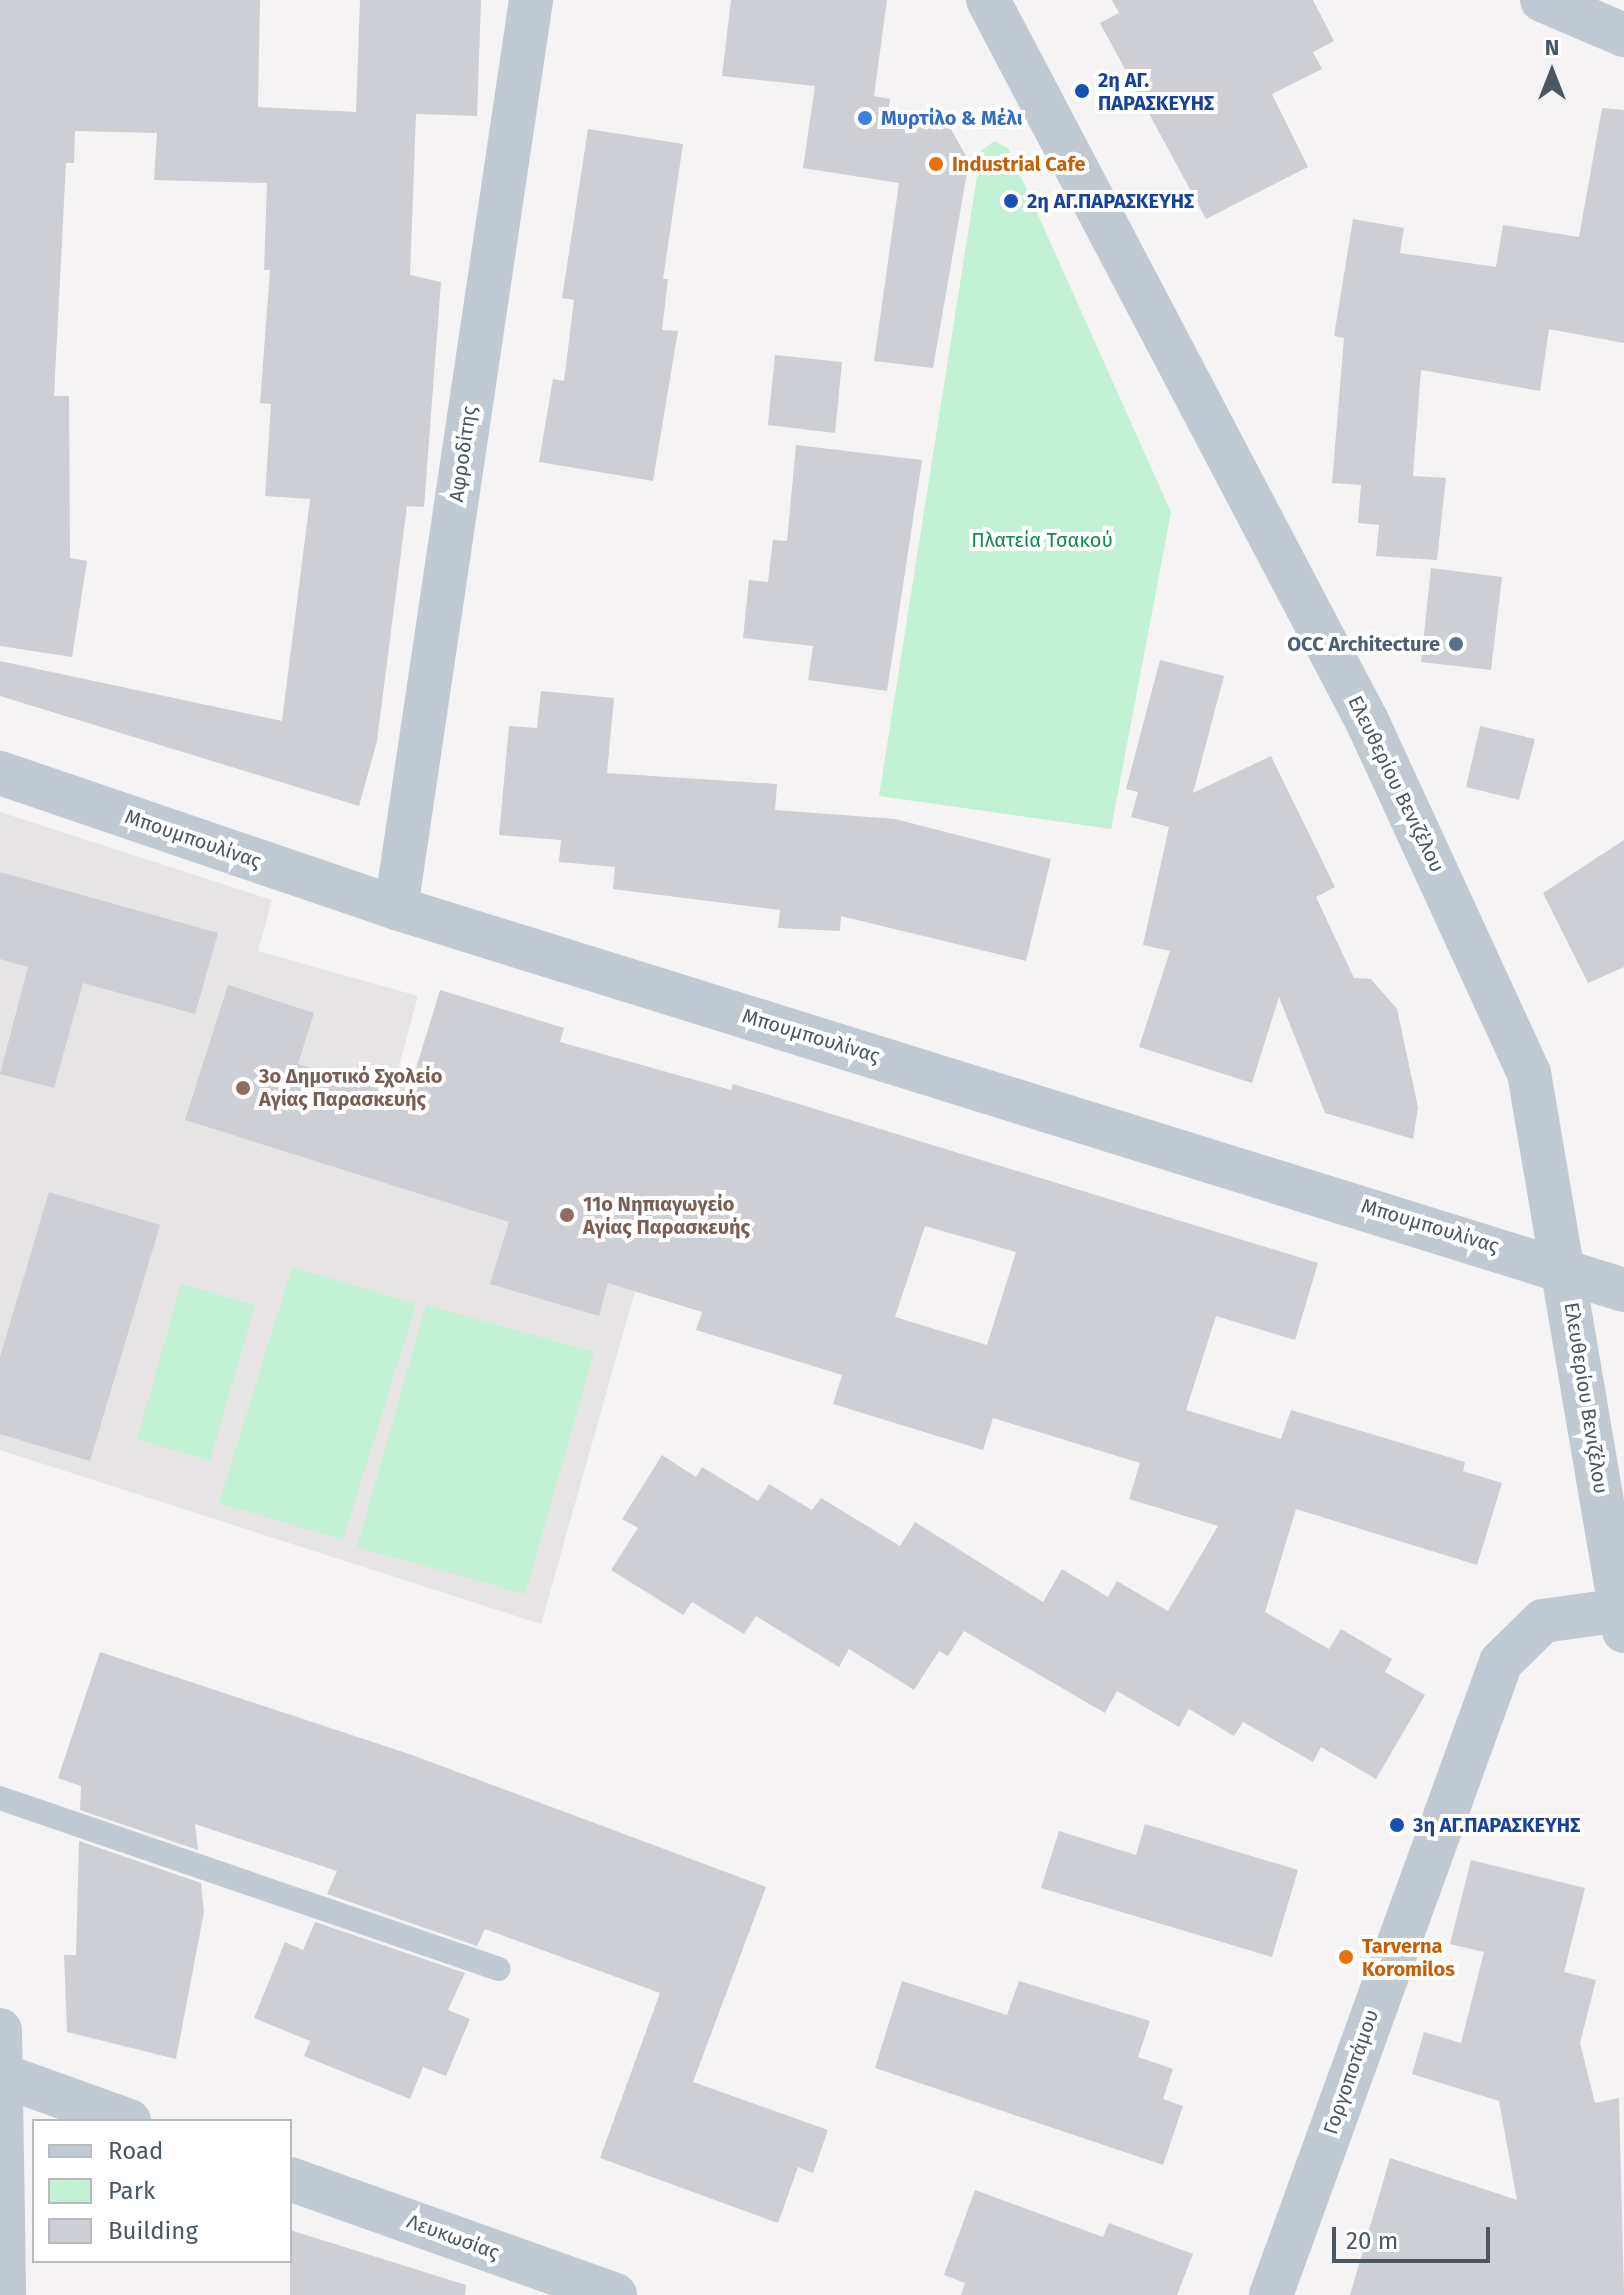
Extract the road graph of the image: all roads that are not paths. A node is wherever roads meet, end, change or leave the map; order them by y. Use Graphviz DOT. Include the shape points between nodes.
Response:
graph roads {
  1 [pos="531,0"];
  2 [pos="988,0"];
  3 [pos="1542,0"];
  4 [pos="1624,35"];
  5 [pos="0,773"];
  6 [pos="396,908"];
  7 [pos="1565,1267"];
  8 [pos="1624,1290"];
  9 [pos="1622,1620"];
  10 [pos="0,1798"];
  11 [pos="499,1969"];
  12 [pos="0,2030"];
  13 [pos="4,2076"];
  14 [pos="123,2119"];
  15 [pos="292,2180"];
  16 [pos="4,2295"];
  17 [pos="615,2295"];
  18 [pos="1271,2295"];
  1 -- 6 [label="street, Αφροδίτης"];
  2 -- 7 [label="street, Ελευθερίου Βενιζέλου" via="1367,721 1498,994 1543,1128"];
  3 -- 4 [label="street"];
  5 -- 6 [label="street, Μπουμπουλίνας"];
  6 -- 7 [label="street, Μπουμπουλίνας"];
  7 -- 8 [label="street, Μπουμπουλίνας"];
  7 -- 9 [label="street, Ελευθερίου Βενιζέλου"];
  9 -- 18 [label="street, Γοργοποτάμου" via="1543,1621 1501,1662"];
  10 -- 11 [label="lane"];
  12 -- 13 [label="street"];
  13 -- 14 [label="street"];
  13 -- 16 [label="street"];
  15 -- 17 [label="street, Λευκωσίας"];
}
